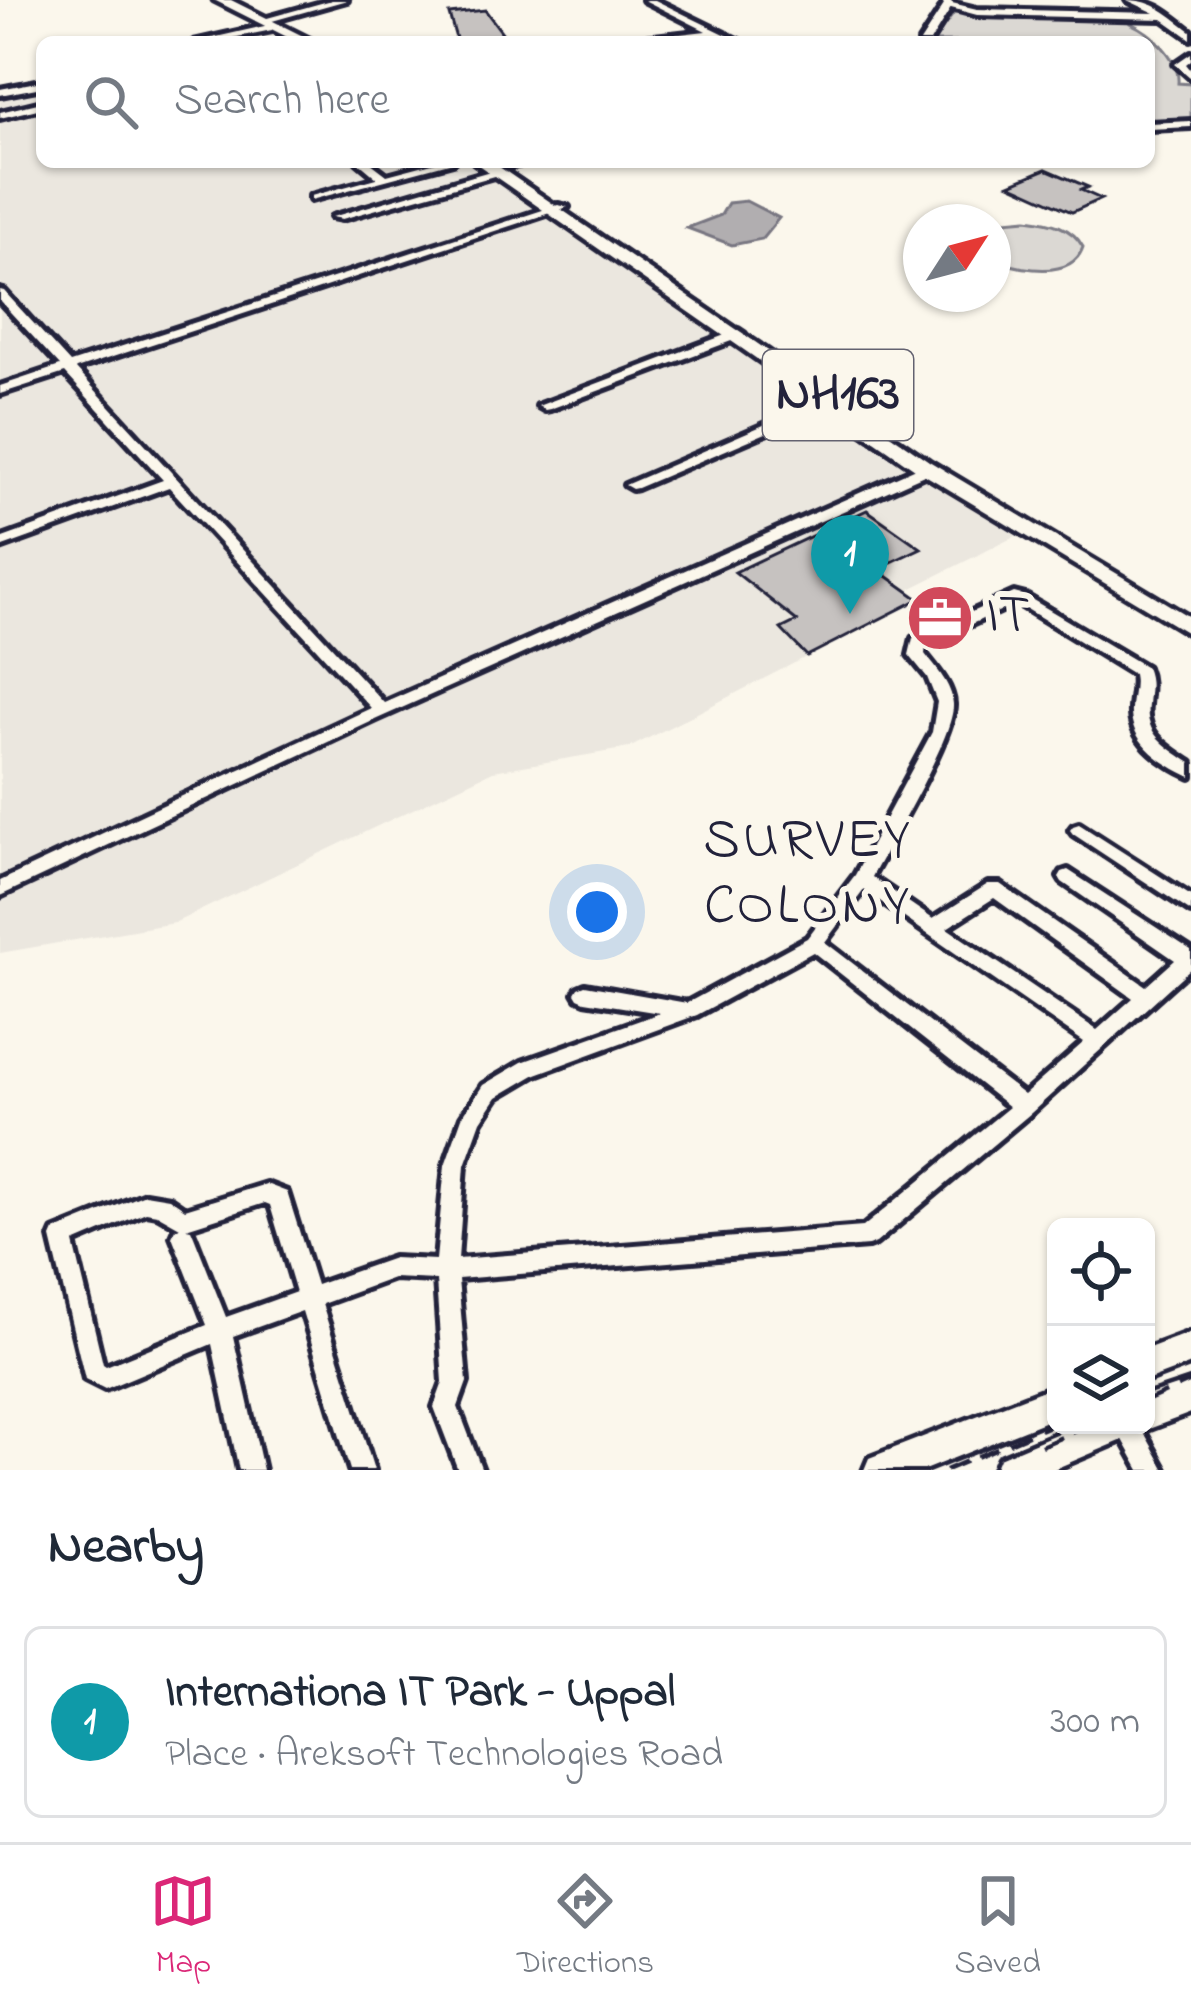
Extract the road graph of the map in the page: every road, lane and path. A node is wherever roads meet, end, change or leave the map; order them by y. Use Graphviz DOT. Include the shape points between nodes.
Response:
graph roads {
  1 [pos="216,0"];
  2 [pos="343,0"];
  3 [pos="648,0"];
  4 [pos="1131,0"];
  5 [pos="948,2"];
  6 [pos="1167,16"];
  7 [pos="272,27"];
  8 [pos="716,33"];
  9 [pos="228,36"];
  10 [pos="256,36"];
  11 [pos="287,36"];
  12 [pos="294,36"];
  13 [pos="709,36"];
  14 [pos="723,36"];
  15 [pos="929,36"];
  16 [pos="1191,36"];
  17 [pos="1191,56"];
  18 [pos="36,75"];
  19 [pos="1191,75"];
  20 [pos="0,82"];
  21 [pos="36,85"];
  22 [pos="0,92"];
  23 [pos="36,107"];
  24 [pos="0,116"];
  25 [pos="1191,123"];
  26 [pos="1155,124"];
  27 [pos="371,168"];
  28 [pos="426,168"];
  29 [pos="483,168"];
  30 [pos="497,168"];
  31 [pos="385,179"];
  32 [pos="315,198"];
  33 [pos="557,208"];
  34 [pos="338,217"];
  35 [pos="0,294"];
  36 [pos="738,334"];
  37 [pos="70,368"];
  38 [pos="0,390"];
  39 [pos="831,400"];
  40 [pos="545,406"];
  41 [pos="925,466"];
  42 [pos="170,482"];
  43 [pos="632,485"];
  44 [pos="0,544"];
  45 [pos="1191,613"];
  46 [pos="1191,628"];
  47 [pos="382,710"];
  48 [pos="1191,771"];
  49 [pos="1078,830"];
  50 [pos="1068,877"];
  51 [pos="862,879"];
  52 [pos="0,889"];
  53 [pos="1191,905"];
  54 [pos="936,926"];
  55 [pos="814,943"];
  56 [pos="1190,958"];
  57 [pos="585,994"];
  58 [pos="1145,997"];
  59 [pos="690,1010"];
  60 [pos="1095,1039"];
  61 [pos="1024,1107"];
  62 [pos="183,1236"];
  63 [pos="446,1270"];
  64 [pos="309,1297"];
  65 [pos="220,1330"];
  66 [pos="1191,1348"];
  67 [pos="1155,1362"];
  68 [pos="1191,1396"];
  69 [pos="1047,1405"];
  70 [pos="1155,1410"];
  71 [pos="1088,1434"];
  72 [pos="1142,1434"];
  73 [pos="251,1470"];
  74 [pos="362,1470"];
  75 [pos="470,1470"];
  76 [pos="881,1470"];
  77 [pos="1012,1470"];
  78 [pos="1153,1470"];
  1 -- 7 [label="highway"];
  2 -- 7 [label="street"];
  3 -- 8 [label="street"];
  4 -- 6 [label="street"];
  5 -- 6 [label="street" via="977,12"];
  5 -- 15 [label="street"];
  6 -- 16 [label="street"];
  7 -- 9 [label="street"];
  7 -- 10 [label="street"];
  7 -- 11 [label="highway"];
  7 -- 12 [label="highway"];
  8 -- 13 [label="street"];
  8 -- 14 [label="street"];
  17 -- 19 [label="street" via="1180,64"];
  18 -- 20 [label="street"];
  21 -- 22 [label="street"];
  23 -- 24 [label="street"];
  25 -- 26 [label="street"];
  27 -- 31 [label="street"];
  28 -- 31 [label="street"];
  29 -- 34 [label="street"];
  30 -- 33 [label="highway, NH163"];
  31 -- 32 [label="street"];
  33 -- 36 [label="highway, NH163"];
  33 -- 37 [label="street"];
  33 -- 45 [label="highway, NH163" via="994,500"];
  35 -- 37 [label="street"];
  36 -- 39 [label="highway, NH163"];
  36 -- 40 [label="street"];
  37 -- 38 [label="street"];
  37 -- 42 [label="street"];
  39 -- 41 [label="highway, NH163"];
  39 -- 43 [label="street"];
  41 -- 46 [label="highway, NH163"];
  41 -- 47 [label="street"];
  42 -- 44 [label="street"];
  42 -- 47 [label="street"];
  47 -- 52 [label="street"];
  48 -- 51 [label="street" via="1143,735 1140,671 1014,598 919,642 917,656 945,702 940,732"];
  49 -- 53 [label="street"];
  50 -- 56 [label="street"];
  51 -- 54 [label="street"];
  51 -- 55 [label="street"];
  54 -- 58 [label="street" via="994,889"];
  54 -- 60 [label="street"];
  55 -- 59 [label="street"];
  55 -- 61 [label="street"];
  56 -- 58 [label="street"];
  57 -- 59 [label="street"];
  58 -- 60 [label="street"];
  59 -- 63 [label="street" via="529,1068 490,1091 455,1165"];
  60 -- 61 [label="street"];
  61 -- 63 [label="street" via="868,1236"];
  62 -- 65 [label="street"];
  63 -- 64 [label="street" via="393,1268"];
  63 -- 75 [label="street" via="455,1382 446,1407"];
  64 -- 65 [label="street"];
  64 -- 65 [label="street" via="272,1194 183,1219 145,1203 62,1238 98,1377"];
  64 -- 74 [label="street"];
  65 -- 73 [label="street"];
  66 -- 67 [label="highway"];
  68 -- 70 [label="highway"];
  69 -- 76 [label="highway"];
  71 -- 77 [label="highway"];
  72 -- 78 [label="street"];
}
